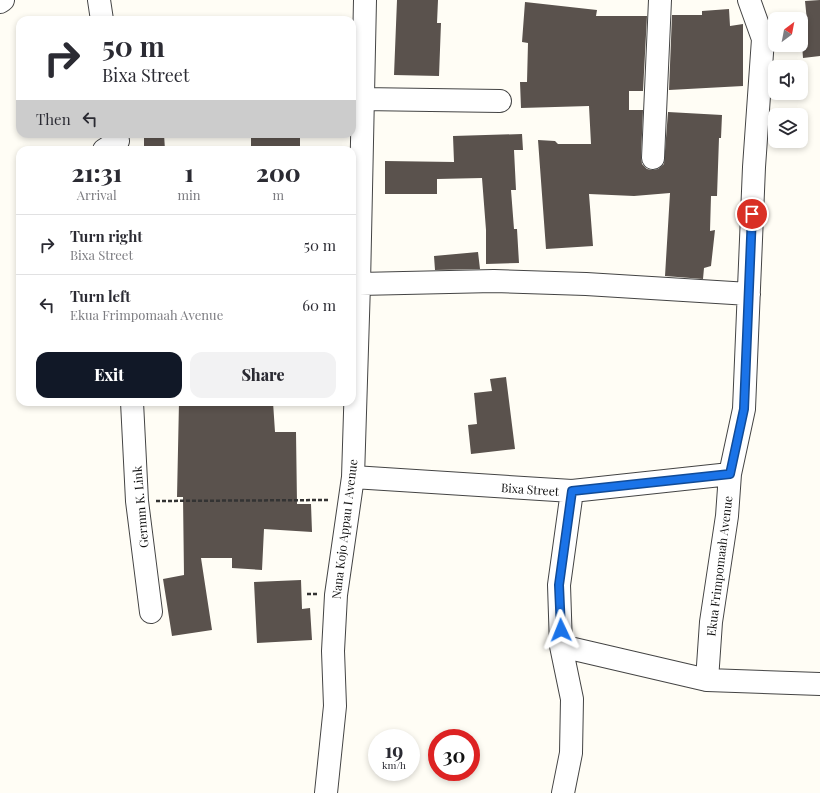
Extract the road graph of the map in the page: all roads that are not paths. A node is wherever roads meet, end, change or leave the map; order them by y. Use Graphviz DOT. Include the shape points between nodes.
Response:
graph roads {
  1 [pos="3,0"];
  2 [pos="99,0"];
  3 [pos="364,0"];
  4 [pos="660,0"];
  5 [pos="749,0"];
  6 [pos="0,2"];
  7 [pos="101,16"];
  8 [pos="362,99"];
  9 [pos="500,102"];
  10 [pos="652,158"];
  11 [pos="359,284"];
  12 [pos="749,294"];
  13 [pos="356,380"];
  14 [pos="132,406"];
  15 [pos="355,406"];
  16 [pos="730,474"];
  17 [pos="353,477"];
  18 [pos="572,491"];
  19 [pos="151,612"];
  20 [pos="561,646"];
  21 [pos="707,680"];
  22 [pos="820,684"];
  23 [pos="326,793"];
  24 [pos="563,793"];
  1 -- 6 [label="street"];
  2 -- 7 [label="street"];
  3 -- 8 [label="street, Nana Kojo Appau I Avenue"];
  4 -- 10 [label="street"];
  5 -- 12 [label="street, Ekua Frimpomaah Avenue" via="763,39"];
  8 -- 9 [label="street"];
  8 -- 11 [label="street, Nana Kojo Appau I Avenue"];
  11 -- 12 [label="street" via="494,281"];
  11 -- 13 [label="street, Nana Kojo Appau I Avenue"];
  12 -- 16 [label="street, Ekua Frimpomaah Avenue" via="744,409"];
  14 -- 19 [label="street, Germm K. Link" via="138,501"];
  15 -- 17 [label="street, Nana Kojo Appau I Avenue"];
  16 -- 18 [label="street, Bixa Street"];
  16 -- 21 [label="street, Ekua Frimpomaah Avenue" via="726,522 711,622"];
  17 -- 18 [label="street, Bixa Street"];
  17 -- 23 [label="street, Nana Kojo Appau I Avenue" via="336,595 333,651 335,706"];
  18 -- 20 [label="street" via="559,585"];
  20 -- 21 [label="street"];
  20 -- 24 [label="street" via="572,699 572,753"];
  21 -- 22 [label="street"];
}
